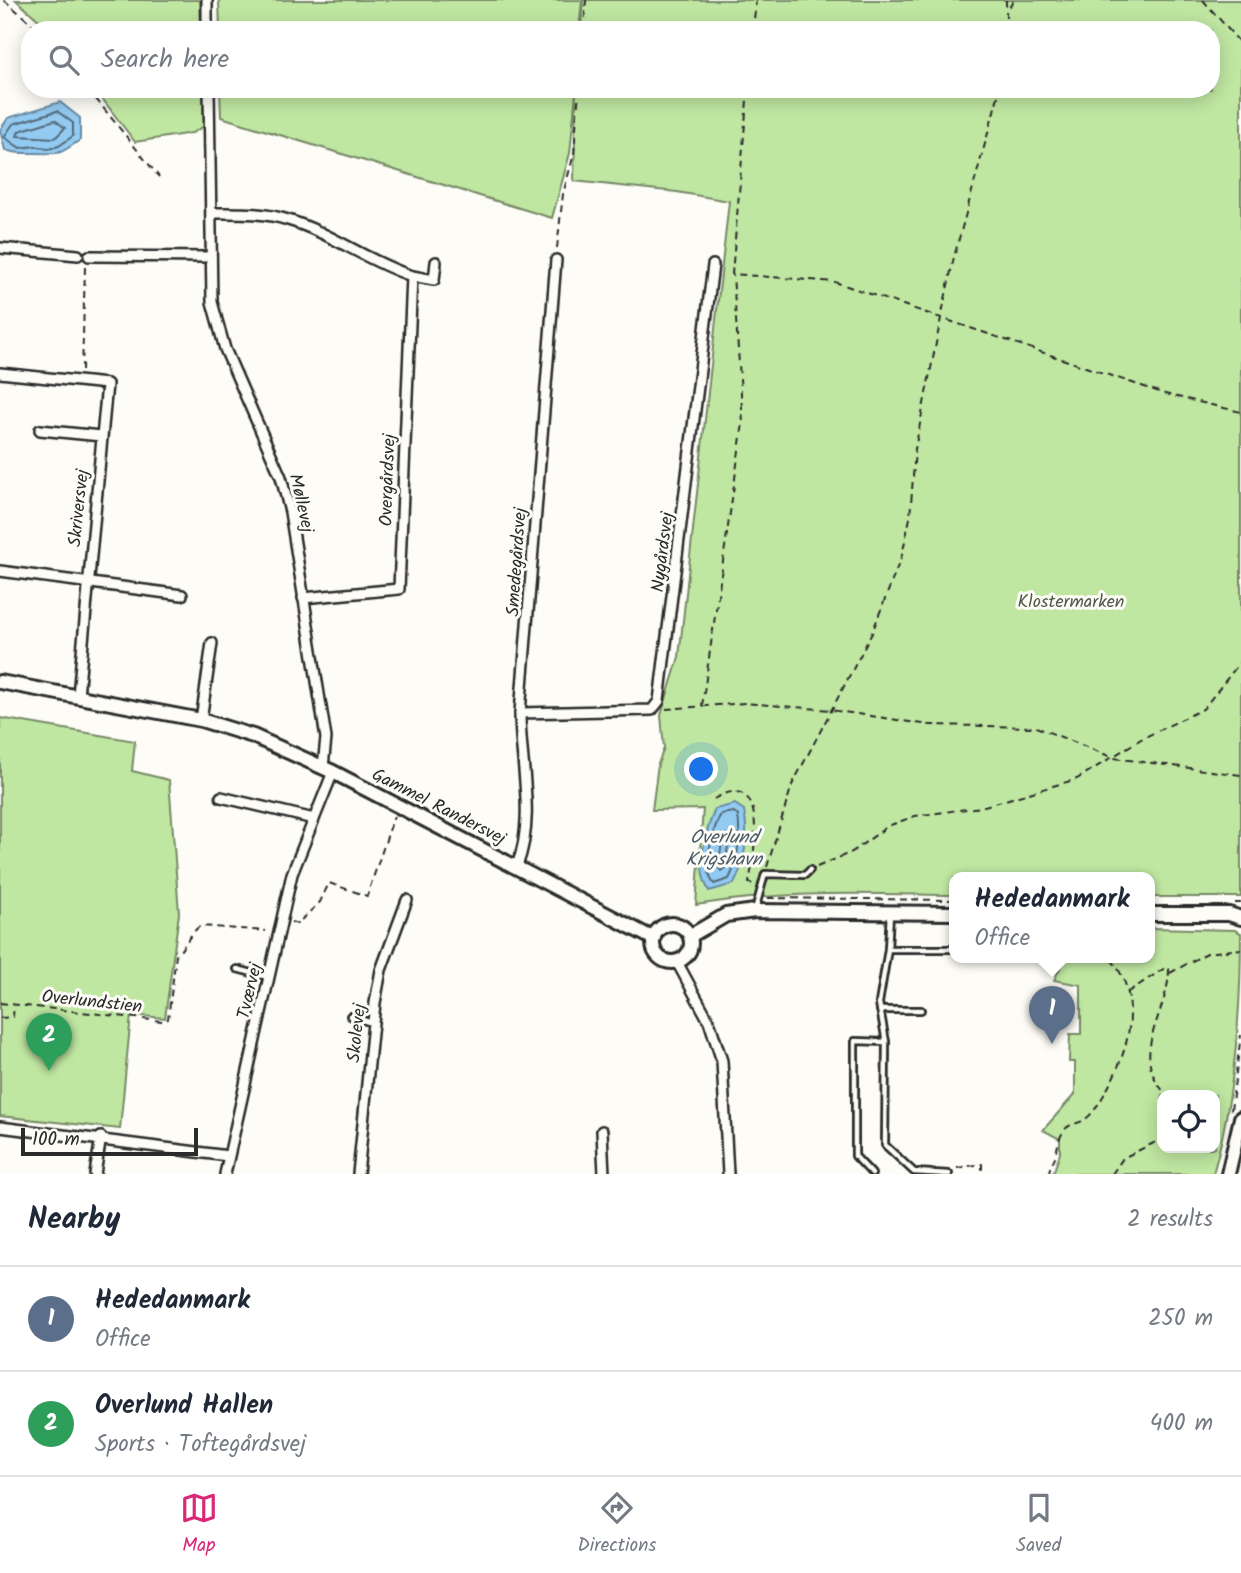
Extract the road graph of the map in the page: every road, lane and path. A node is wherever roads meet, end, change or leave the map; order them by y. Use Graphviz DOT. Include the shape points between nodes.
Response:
graph roads {
  1 [pos="4,0"];
  2 [pos="206,0"];
  3 [pos="586,0"];
  4 [pos="756,0"];
  5 [pos="1006,0"];
  6 [pos="1014,0"];
  7 [pos="1203,0"];
  8 [pos="1006,12"];
  9 [pos="28,21"];
  10 [pos="207,21"];
  11 [pos="585,21"];
  12 [pos="754,21"];
  13 [pos="1006,21"];
  14 [pos="1241,44"];
  15 [pos="95,98"];
  16 [pos="209,98"];
  17 [pos="578,98"];
  18 [pos="747,98"];
  19 [pos="998,98"];
  20 [pos="159,177"];
  21 [pos="213,213"];
  22 [pos="0,248"];
  23 [pos="84,257"];
  24 [pos="211,257"];
  25 [pos="556,260"];
  26 [pos="436,262"];
  27 [pos="713,265"];
  28 [pos="733,274"];
  29 [pos="412,276"];
  30 [pos="941,318"];
  31 [pos="0,373"];
  32 [pos="81,382"];
  33 [pos="1241,412"];
  34 [pos="40,430"];
  35 [pos="101,436"];
  36 [pos="0,571"];
  37 [pos="86,584"];
  38 [pos="182,596"];
  39 [pos="303,598"];
  40 [pos="212,643"];
  41 [pos="1241,661"];
  42 [pos="0,682"];
  43 [pos="78,696"];
  44 [pos="702,706"];
  45 [pos="652,710"];
  46 [pos="831,710"];
  47 [pos="520,713"];
  48 [pos="201,720"];
  49 [pos="1114,758"];
  50 [pos="328,770"];
  51 [pos="1241,775"];
  52 [pos="221,797"];
  53 [pos="714,799"];
  54 [pos="398,805"];
  55 [pos="314,819"];
  56 [pos="517,866"];
  57 [pos="810,870"];
  58 [pos="765,874"];
  59 [pos="761,886"];
  60 [pos="407,900"];
  61 [pos="755,911"];
  62 [pos="890,912"];
  63 [pos="949,913"];
  64 [pos="1155,914"];
  65 [pos="1241,918"];
  66 [pos="281,920"];
  67 [pos="278,932"];
  68 [pos="691,936"];
  69 [pos="654,939"];
  70 [pos="888,949"];
  71 [pos="949,949"];
  72 [pos="1241,949"];
  73 [pos="677,962"];
  74 [pos="1114,963"];
  75 [pos="237,970"];
  76 [pos="1169,974"];
  77 [pos="268,976"];
  78 [pos="1127,992"];
  79 [pos="0,1003"];
  80 [pos="14,1005"];
  81 [pos="880,1010"];
  82 [pos="921,1010"];
  83 [pos="350,1016"];
  84 [pos="0,1018"];
  85 [pos="373,1023"];
  86 [pos="1241,1035"];
  87 [pos="886,1042"];
  88 [pos="1163,1090"];
  89 [pos="1235,1119"];
  90 [pos="0,1127"];
  91 [pos="602,1131"];
  92 [pos="101,1137"];
  93 [pos="1157,1141"];
  94 [pos="228,1156"];
  95 [pos="958,1168"];
  96 [pos="95,1174"];
  97 [pos="225,1174"];
  98 [pos="358,1174"];
  99 [pos="604,1174"];
  100 [pos="728,1174"];
  101 [pos="872,1174"];
  102 [pos="949,1174"];
  103 [pos="982,1174"];
  104 [pos="1049,1174"];
  105 [pos="1112,1174"];
  106 [pos="1228,1174"];
  1 -- 9 [label="path"];
  2 -- 10 [label="street"];
  3 -- 11 [label="path"];
  4 -- 12 [label="path"];
  5 -- 8 [label="path"];
  6 -- 8 [label="path"];
  7 -- 14 [label="path"];
  8 -- 13 [label="path"];
  15 -- 20 [label="path"];
  16 -- 21 [label="street, Møllevej"];
  17 -- 25 [label="path"];
  18 -- 28 [label="path"];
  19 -- 30 [label="path"];
  21 -- 24 [label="street, Møllevej"];
  21 -- 29 [label="street" via="287,219 380,266"];
  22 -- 23 [label="street"];
  23 -- 24 [label="street"];
  23 -- 32 [label="path"];
  24 -- 39 [label="street, Møllevej" via="212,302 225,349 281,477"];
  25 -- 47 [label="street, Smedegårdsvej"];
  26 -- 29 [label="street" via="434,280"];
  27 -- 45 [label="street, Nygårdsvej" via="659,701"];
  28 -- 30 [label="path" via="835,282"];
  28 -- 44 [label="path" via="743,423"];
  29 -- 39 [label="street, Overgårdsvej" via="398,589"];
  30 -- 33 [label="path" via="1165,394"];
  30 -- 46 [label="path" via="915,449 902,555 872,633"];
  31 -- 32 [label="street, Skriversvej"];
  32 -- 35 [label="street, Skriversvej" via="107,384"];
  34 -- 35 [label="street"];
  35 -- 37 [label="street, Skriversvej"];
  36 -- 37 [label="street"];
  37 -- 38 [label="street"];
  37 -- 43 [label="street, Skriversvej"];
  39 -- 50 [label="street, Møllevej"];
  40 -- 48 [label="street"];
  41 -- 49 [label="path" via="1203,709 1141,738"];
  42 -- 43 [label="street, Gammel Randersvej"];
  43 -- 48 [label="street, Gammel Randersvej"];
  44 -- 45 [label="path"];
  44 -- 46 [label="path" via="745,703"];
  45 -- 47 [label="street"];
  46 -- 49 [label="path" via="930,725 1036,727"];
  46 -- 58 [label="path" via="792,785"];
  47 -- 56 [label="street, Smedegårdsvej" via="527,802 526,832"];
  48 -- 50 [label="street, Gammel Randersvej" via="253,736"];
  49 -- 51 [label="path"];
  49 -- 57 [label="path" via="1077,779 981,807 915,816"];
  50 -- 54 [label="street, Gammel Randersvej"];
  50 -- 55 [label="street, Tværvej"];
  52 -- 55 [label="street"];
  53 -- 59 [label="path" via="736,792 751,802 757,825 750,883"];
  54 -- 56 [label="street, Gammel Randersvej"];
  54 -- 66 [label="path" via="367,896 328,883 320,902 297,924"];
  55 -- 66 [label="street, Tværvej" via="292,874"];
  56 -- 69 [label="street, Gammel Randersvej"];
  57 -- 58 [label="lane" via="805,875"];
  58 -- 59 [label="lane"];
  59 -- 61 [label="lane"];
  60 -- 85 [label="street, Skolevej" via="381,970"];
  61 -- 62 [label="street"];
  61 -- 68 [label="street" via="726,915"];
  62 -- 63 [label="street"];
  62 -- 70 [label="lane"];
  64 -- 65 [label="street"];
  66 -- 67 [label="street, Tværvej"];
  67 -- 77 [label="street, Tværvej"];
  67 -- 80 [label="path, Overlundstien" via="200,926 193,930 188,945 176,955 168,1019 162,1021"];
  68 -- 69 [label="street" via="683,927 669,924 659,929"];
  68 -- 73 [label="street" via="690,950"];
  69 -- 73 [label="street" via="662,960"];
  70 -- 71 [label="lane"];
  70 -- 81 [label="lane" via="880,983"];
  72 -- 76 [label="path" via="1207,953"];
  73 -- 100 [label="street" via="709,1021 722,1061"];
  74 -- 78 [label="path"];
  75 -- 77 [label="lane"];
  76 -- 78 [label="path" via="1165,968"];
  76 -- 88 [label="path" via="1149,1054 1154,1079"];
  77 -- 94 [label="street, Tværvej"];
  78 -- 104 [label="path" via="1132,1017 1128,1043 1095,1109 1058,1135"];
  79 -- 80 [label="path, Overlundstien"];
  80 -- 84 [label="path" via="13,1017"];
  81 -- 82 [label="lane"];
  81 -- 87 [label="lane"];
  83 -- 85 [label="lane"];
  85 -- 98 [label="street, Skolevej"];
  86 -- 89 [label="path"];
  87 -- 101 [label="lane" via="855,1041 855,1156"];
  87 -- 102 [label="lane" via="885,1145 914,1172"];
  89 -- 106 [label="street"];
  90 -- 92 [label="street"];
  91 -- 99 [label="street"];
  92 -- 94 [label="street"];
  92 -- 96 [label="street"];
  93 -- 105 [label="path" via="1123,1158"];
  94 -- 97 [label="street, Tværvej"];
  95 -- 103 [label="path" via="982,1164"];
}
